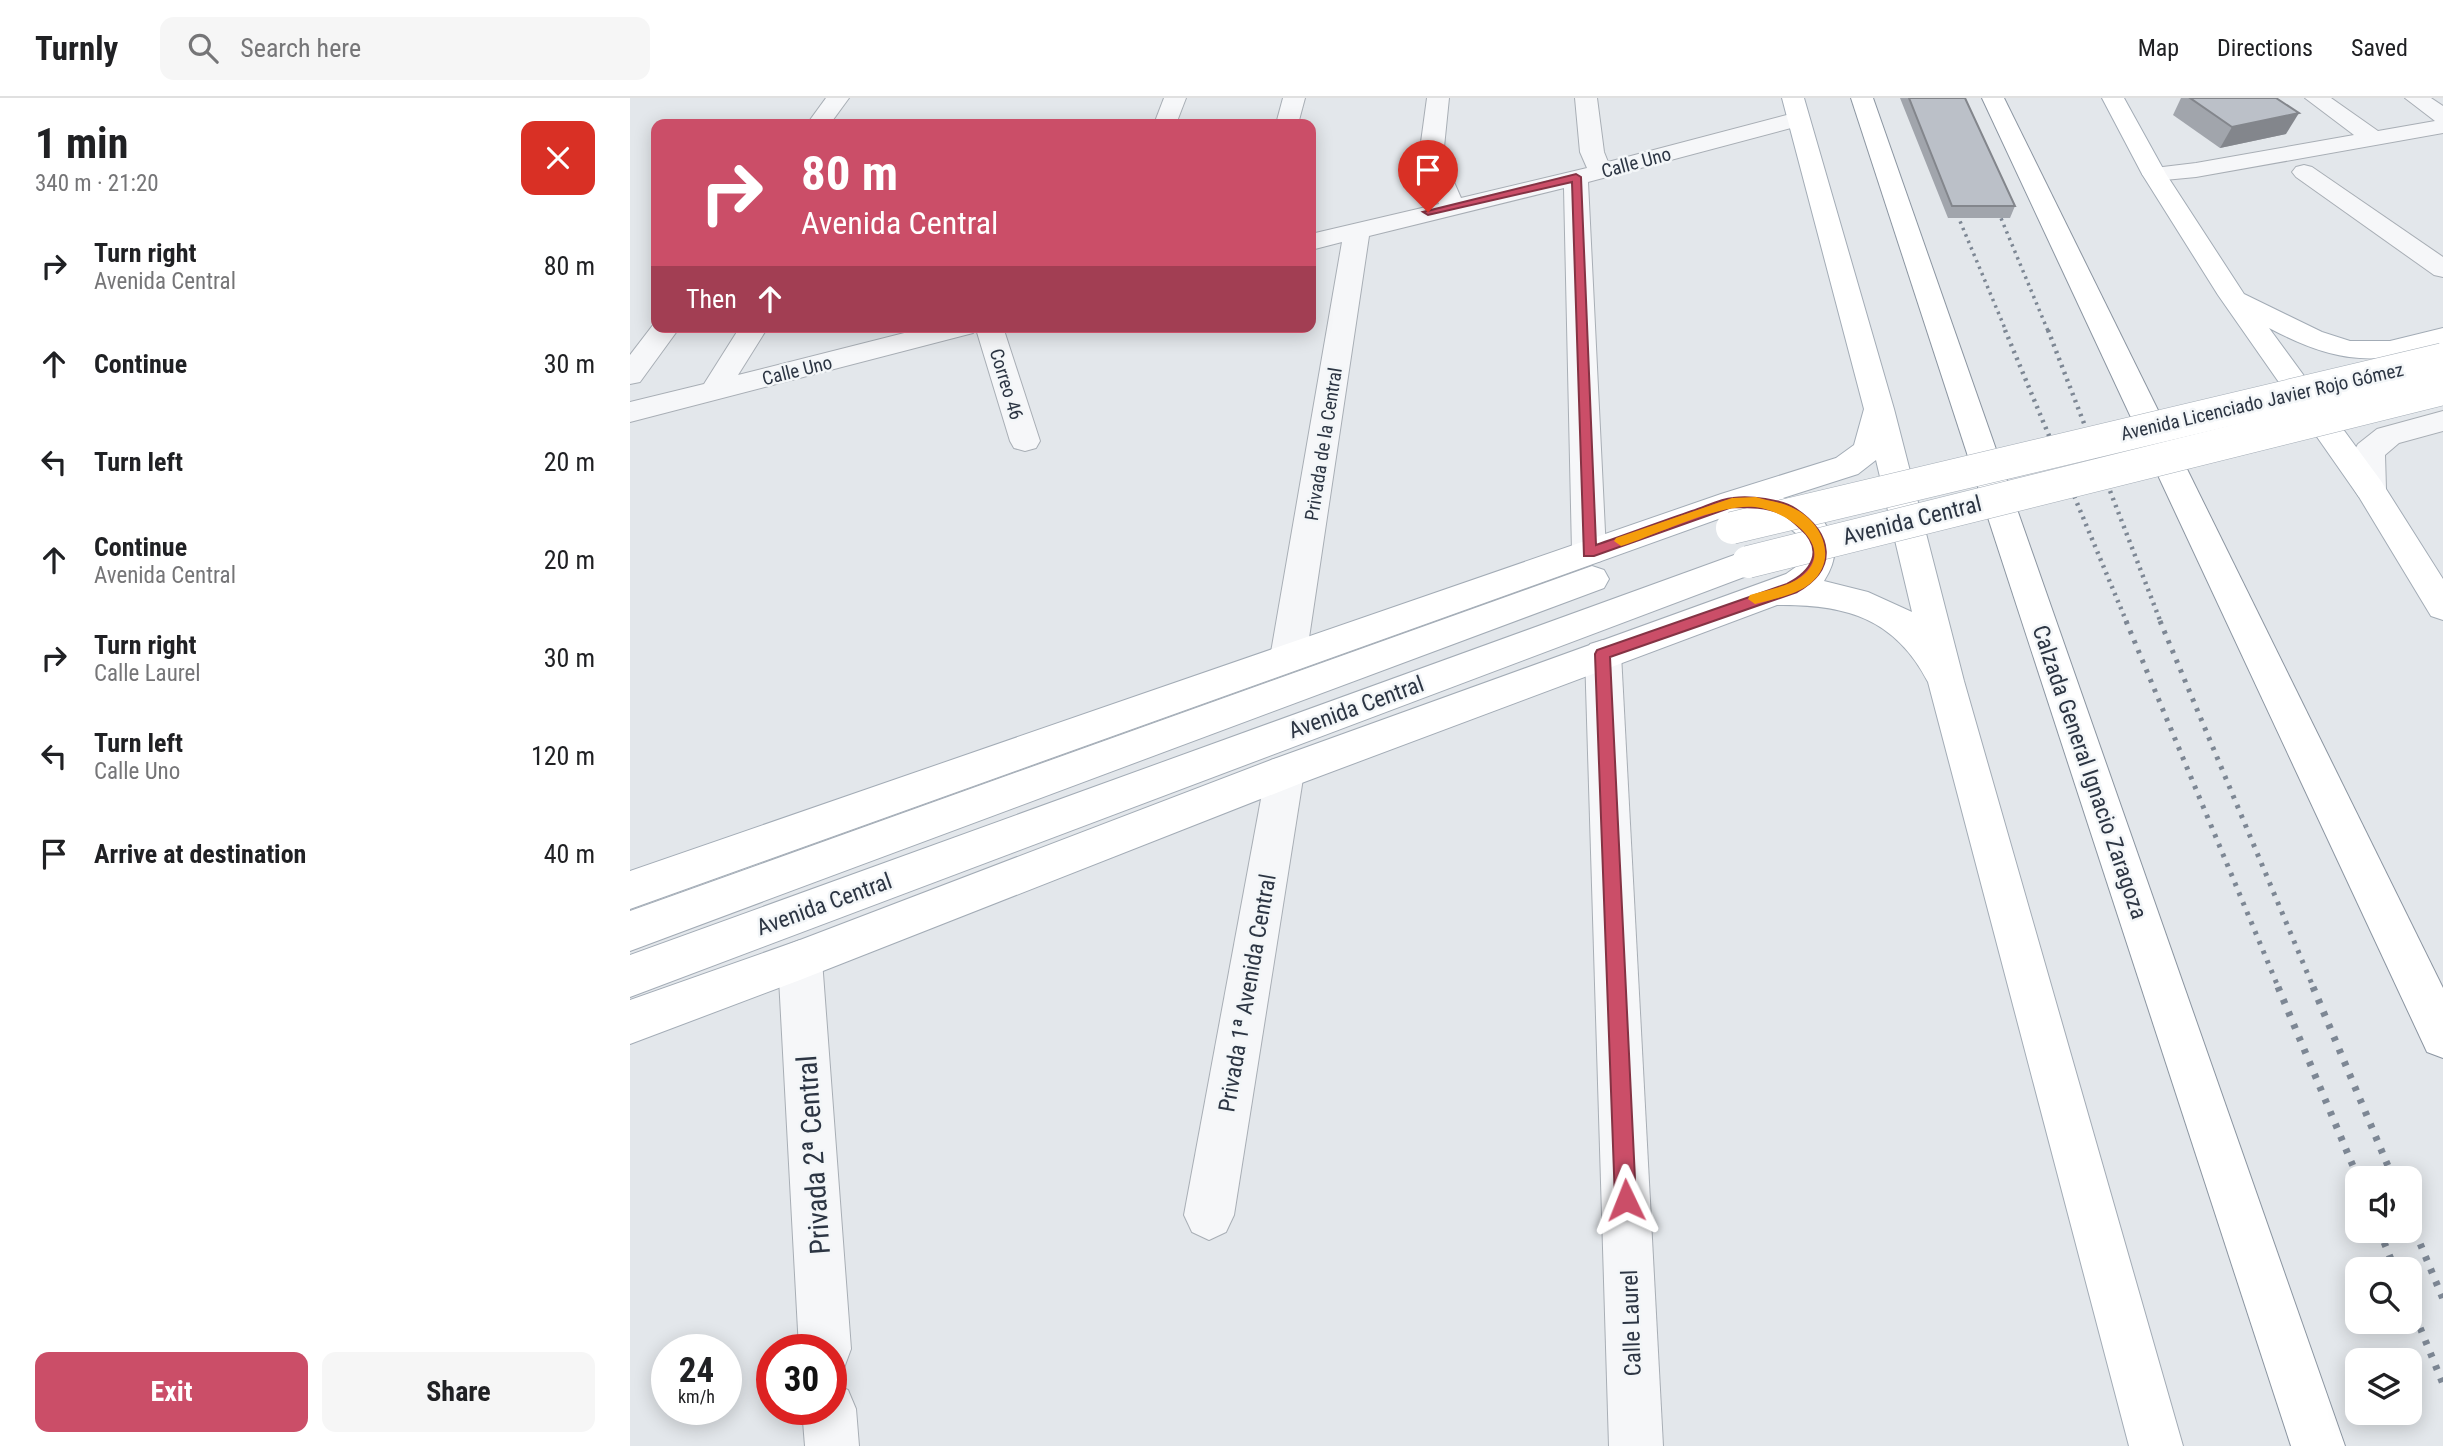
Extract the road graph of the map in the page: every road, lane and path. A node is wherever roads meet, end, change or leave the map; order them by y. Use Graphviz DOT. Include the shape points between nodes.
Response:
graph roads {
  1 [pos="838,98"];
  2 [pos="1174,98"];
  3 [pos="1294,98"];
  4 [pos="1437,98"];
  5 [pos="1586,98"];
  6 [pos="1862,98"];
  7 [pos="1993,98"];
  8 [pos="2113,98"];
  9 [pos="2316,98"];
  10 [pos="2416,98"];
  11 [pos="1795,109"];
  12 [pos="2381,112"];
  13 [pos="2443,116"];
  14 [pos="822,119"];
  15 [pos="1167,119"];
  16 [pos="1288,119"];
  17 [pos="2443,126"];
  18 [pos="2304,131"];
  19 [pos="2411,133"];
  20 [pos="2375,139"];
  21 [pos="2325,146"];
  22 [pos="2304,172"];
  23 [pos="1588,174"];
  24 [pos="2154,174"];
  25 [pos="1451,206"];
  26 [pos="1357,230"];
  27 [pos="1316,241"];
  28 [pos="2443,269"];
  29 [pos="2231,295"];
  30 [pos="662,333"];
  31 [pos="750,333"];
  32 [pos="940,333"];
  33 [pos="991,333"];
  34 [pos="2443,337"];
  35 [pos="2443,359"];
  36 [pos="630,375"];
  37 [pos="2443,388"];
  38 [pos="713,392"];
  39 [pos="1879,410"];
  40 [pos="630,412"];
  41 [pos="2443,421"];
  42 [pos="1025,441"];
  43 [pos="2080,444"];
  44 [pos="2092,474"];
  45 [pos="2370,489"];
  46 [pos="1732,515"];
  47 [pos="1589,552"];
  48 [pos="1775,592"];
  49 [pos="2443,607"];
  50 [pos="1602,654"];
  51 [pos="1288,658"];
  52 [pos="1946,681"];
  53 [pos="1285,772"];
  54 [pos="630,890"];
  55 [pos="630,931"];
  56 [pos="800,960"];
  57 [pos="630,976"];
  58 [pos="630,1022"];
  59 [pos="2443,1036"];
  60 [pos="1209,1215"];
  61 [pos="824,1334"];
  62 [pos="830,1425"];
  63 [pos="832,1446"];
  64 [pos="1636,1446"];
  65 [pos="2156,1446"];
  66 [pos="2318,1446"];
  1 -- 14 [label="street"];
  2 -- 15 [label="street"];
  3 -- 16 [label="street"];
  4 -- 25 [label="street" via="1430,157"];
  5 -- 23 [label="street" via="1592,152"];
  6 -- 66 [label="main road, Calzada General Ignacio Zaragoza"];
  7 -- 59 [label="main road"];
  8 -- 24 [label="main road"];
  9 -- 20 [label="street"];
  10 -- 13 [label="street"];
  11 -- 23 [label="street, Calle Uno"];
  11 -- 39 [label="main road"];
  12 -- 19 [label="street"];
  17 -- 19 [label="street"];
  18 -- 21 [label="street"];
  19 -- 20 [label="street"];
  20 -- 21 [label="street"];
  21 -- 24 [label="street"];
  22 -- 28 [label="street"];
  23 -- 25 [label="street, Calle Uno"];
  23 -- 47 [label="street"];
  24 -- 29 [label="main road"];
  25 -- 26 [label="street, Calle Uno"];
  26 -- 27 [label="street, Calle Uno"];
  26 -- 51 [label="street, Privada de la Central"];
  29 -- 34 [label="main road, Avenida Licenciado Javier Rojo Gómez" via="2303,336 2343,349 2388,350"];
  29 -- 45 [label="main road"];
  30 -- 36 [label="street"];
  31 -- 38 [label="street"];
  32 -- 38 [label="street, Calle Uno"];
  33 -- 42 [label="street, Correo 46"];
  35 -- 43 [label="main road, Avenida Licenciado Javier Rojo Gómez, bridge"];
  37 -- 44 [label="main road, Avenida Licenciado Javier Rojo Gómez, bridge"];
  38 -- 40 [label="street, Calle Uno"];
  39 -- 46 [label="main road, Avenida Central" via="1868,450 1847,466"];
  39 -- 52 [label="main road"];
  41 -- 45 [label="street" via="2388,436 2369,451"];
  43 -- 46 [label="main road, Avenida Central, bridge"];
  44 -- 57 [label="main road, Avenida Central, bridge" via="1748,562"];
  45 -- 49 [label="main road"];
  46 -- 47 [label="main road, Avenida Central"];
  46 -- 48 [label="main road" via="1773,505 1790,511 1813,532 1820,558 1815,570 1805,580"];
  46 -- 55 [label="main road, Avenida Central"];
  47 -- 51 [label="main road, Avenida Central"];
  48 -- 50 [label="main road, Avenida Central"];
  48 -- 52 [label="main road, Avenida Central" via="1826,594 1900,620 1924,644"];
  50 -- 53 [label="main road, Avenida Central"];
  50 -- 64 [label="street, Calle Laurel"];
  51 -- 54 [label="main road, Avenida Central"];
  52 -- 65 [label="main road"];
  53 -- 56 [label="main road, Avenida Central"];
  53 -- 60 [label="street, Privada 1ª Avenida Central"];
  56 -- 58 [label="main road, Avenida Central"];
  56 -- 61 [label="street, Privada 2ª Central"];
  62 -- 63 [label="street"];
}
